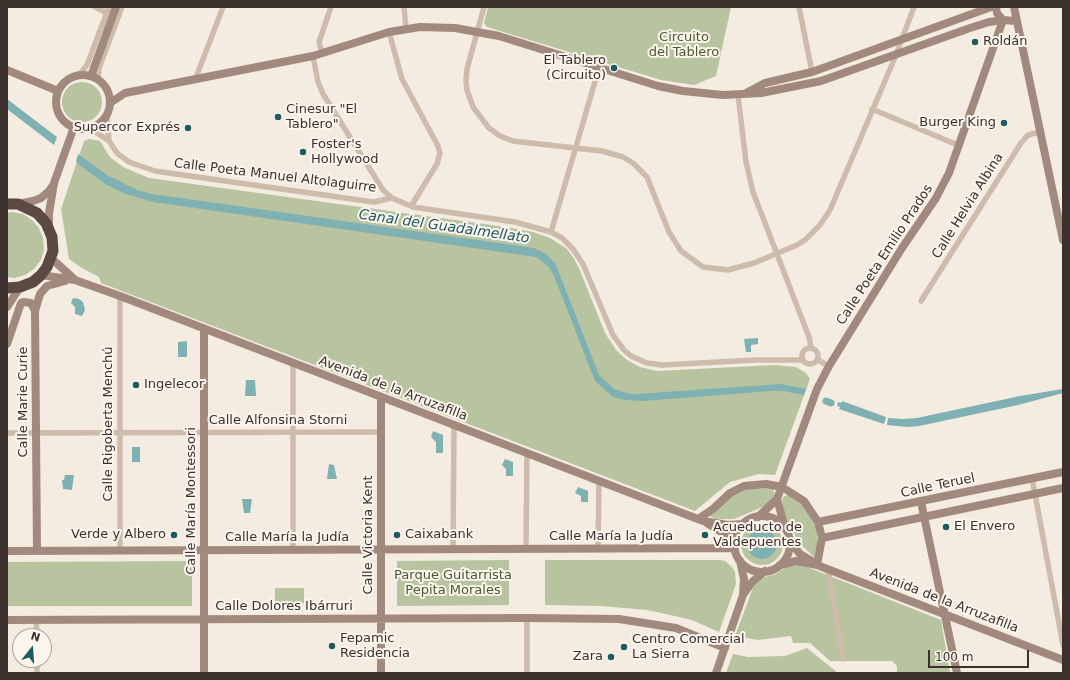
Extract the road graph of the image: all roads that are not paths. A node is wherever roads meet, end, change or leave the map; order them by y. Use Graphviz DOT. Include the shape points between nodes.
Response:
graph roads {
  1 [pos="95,7"];
  2 [pos="110,7"];
  3 [pos="116,7"];
  4 [pos="122,7"];
  5 [pos="223,7"];
  6 [pos="331,7"];
  7 [pos="404,7"];
  8 [pos="484,7"];
  9 [pos="799,7"];
  10 [pos="914,7"];
  11 [pos="991,7"];
  12 [pos="996,7"];
  13 [pos="1014,7"];
  14 [pos="1020,7"];
  15 [pos="107,13"];
  16 [pos="1003,20"];
  17 [pos="1016,21"];
  18 [pos="406,29"];
  19 [pos="478,31"];
  20 [pos="389,32"];
  21 [pos="902,39"];
  22 [pos="322,53"];
  23 [pos="896,55"];
  24 [pos="313,56"];
  25 [pos="600,68"];
  26 [pos="7,70"];
  27 [pos="812,72"];
  28 [pos="78,76"];
  29 [pos="94,78"];
  30 [pos="195,80"];
  31 [pos="107,90"];
  32 [pos="58,91"];
  33 [pos="125,93"];
  34 [pos="738,95"];
  35 [pos="110,104"];
  36 [pos="872,109"];
  37 [pos="107,115"];
  38 [pos="74,127"];
  39 [pos="90,128"];
  40 [pos="1040,132"];
  41 [pos="109,141"];
  42 [pos="960,146"];
  43 [pos="576,149"];
  44 [pos="54,183"];
  45 [pos="392,198"];
  46 [pos="13,204"];
  47 [pos="413,207"];
  48 [pos="49,230"];
  49 [pos="551,232"];
  50 [pos="1063,240"];
  51 [pos="776,254"];
  52 [pos="51,258"];
  53 [pos="41,275"];
  54 [pos="75,280"];
  55 [pos="20,287"];
  56 [pos="7,288"];
  57 [pos="120,296"];
  58 [pos="921,301"];
  59 [pos="7,308"];
  60 [pos="35,311"];
  61 [pos="204,329"];
  62 [pos="7,344"];
  63 [pos="811,348"];
  64 [pos="803,360"];
  65 [pos="818,360"];
  66 [pos="292,363"];
  67 [pos="829,366"];
  68 [pos="381,397"];
  69 [pos="454,425"];
  70 [pos="293,432"];
  71 [pos="381,432"];
  72 [pos="7,433"];
  73 [pos="120,433"];
  74 [pos="203,433"];
  75 [pos="36,434"];
  76 [pos="526,453"];
  77 [pos="1063,472"];
  78 [pos="1032,478"];
  79 [pos="599,480"];
  80 [pos="782,487"];
  81 [pos="1063,488"];
  82 [pos="1035,494"];
  83 [pos="777,499"];
  84 [pos="921,502"];
  85 [pos="758,517"];
  86 [pos="925,517"];
  87 [pos="700,520"];
  88 [pos="818,522"];
  89 [pos="743,524"];
  90 [pos="785,528"];
  91 [pos="822,538"];
  92 [pos="790,541"];
  93 [pos="735,544"];
  94 [pos="453,549"];
  95 [pos="526,549"];
  96 [pos="598,549"];
  97 [pos="204,550"];
  98 [pos="293,550"];
  99 [pos="381,550"];
  100 [pos="7,551"];
  101 [pos="37,551"];
  102 [pos="120,551"];
  103 [pos="740,560"];
  104 [pos="780,565"];
  105 [pos="817,565"];
  106 [pos="828,569"];
  107 [pos="765,572"];
  108 [pos="743,595"];
  109 [pos="944,614"];
  110 [pos="381,618"];
  111 [pos="526,618"];
  112 [pos="204,619"];
  113 [pos="7,620"];
  114 [pos="36,620"];
  115 [pos="36,628"];
  116 [pos="1063,645"];
  117 [pos="725,648"];
  118 [pos="843,659"];
  119 [pos="1063,660"];
  120 [pos="204,673"];
  121 [pos="381,673"];
  122 [pos="527,673"];
  123 [pos="716,673"];
  124 [pos="957,673"];
  1 -- 15 [label="street"];
  2 -- 15 [label="street"];
  3 -- 29 [label="main road"];
  4 -- 29 [label="street"];
  5 -- 30 [label="street"];
  6 -- 22 [label="street" via="319,42"];
  7 -- 18 [label="street"];
  8 -- 19 [label="street"];
  9 -- 27 [label="street"];
  10 -- 21 [label="street"];
  11 -- 21 [label="main road"];
  12 -- 16 [label="main road" via="997,14"];
  13 -- 17 [label="main road"];
  14 -- 17 [label="main road"];
  15 -- 28 [label="street" via="86,66"];
  16 -- 17 [label="main road"];
  16 -- 23 [label="main road" via="982,24"];
  16 -- 42 [label="main road, Calle Poeta Emilio Prados"];
  17 -- 40 [label="main road"];
  18 -- 19 [label="main road" via="455,28"];
  18 -- 20 [label="main road"];
  19 -- 25 [label="main road"];
  19 -- 43 [label="street" via="466,81 469,99 479,118 500,136 514,141"];
  20 -- 22 [label="main road"];
  20 -- 47 [label="street" via="402,79 440,153 437,164"];
  21 -- 23 [label="street"];
  21 -- 27 [label="main road"];
  22 -- 24 [label="main road"];
  23 -- 34 [label="main road" via="811,84 777,92"];
  23 -- 36 [label="street"];
  24 -- 30 [label="main road"];
  24 -- 45 [label="street" via="323,94 378,184"];
  25 -- 34 [label="main road" via="664,87 707,94"];
  25 -- 43 [label="street"];
  26 -- 32 [label="main road"];
  27 -- 34 [label="main road" via="765,83"];
  28 -- 29 [label="main road"];
  28 -- 32 [label="main road" via="70,78"];
  29 -- 31 [label="main road"];
  30 -- 33 [label="main road"];
  31 -- 33 [label="main road"];
  31 -- 35 [label="main road"];
  32 -- 38 [label="main road" via="58,112 64,121"];
  33 -- 35 [label="main road"];
  34 -- 51 [label="street" via="749,177"];
  35 -- 37 [label="main road"];
  36 -- 42 [label="street"];
  36 -- 51 [label="street" via="826,217 805,240"];
  37 -- 39 [label="main road" via="102,122"];
  37 -- 41 [label="street"];
  38 -- 39 [label="main road"];
  38 -- 44 [label="main road"];
  39 -- 41 [label="street, Calle Poeta Manuel Altolaguirre"];
  40 -- 50 [label="main road"];
  40 -- 58 [label="street, Calle Helvia Albina" via="1028,135 1021,143"];
  41 -- 45 [label="street, Calle Poeta Manuel Altolaguirre" via="122,157 155,171 374,202"];
  42 -- 67 [label="main road, Calle Poeta Emilio Prados" via="941,190"];
  43 -- 49 [label="street"];
  43 -- 51 [label="street" via="623,157 641,171 651,186 674,242 691,260 703,266 728,270"];
  44 -- 46 [label="main road" via="41,198"];
  44 -- 48 [label="main road"];
  45 -- 47 [label="street, Calle Poeta Manuel Altolaguirre"];
  46 -- 48 [label="highway" via="28,207 37,213"];
  47 -- 49 [label="street, Calle Poeta Manuel Altolaguirre" via="515,222"];
  48 -- 52 [label="highway" via="52,236"];
  49 -- 64 [label="street, Calle Poeta Manuel Altolaguirre" via="568,242 578,256 612,335 624,350 639,360 667,366 756,360"];
  51 -- 63 [label="street"];
  52 -- 53 [label="highway"];
  52 -- 54 [label="main road, Avenida de la Arruzafilla"];
  53 -- 54 [label="main road, Avenida de la Arruzafilla"];
  53 -- 55 [label="highway"];
  54 -- 57 [label="main road, Avenida de la Arruzafilla"];
  54 -- 60 [label="main road, Calle Marie Curie" via="47,286 40,294"];
  55 -- 56 [label="highway"];
  55 -- 59 [label="main road"];
  57 -- 61 [label="main road, Avenida de la Arruzafilla"];
  57 -- 73 [label="street, Calle Rigoberta Menchú"];
  60 -- 62 [label="main road" via="31,303 20,303"];
  60 -- 75 [label="main road, Calle Marie Curie"];
  61 -- 66 [label="main road, Avenida de la Arruzafilla"];
  61 -- 74 [label="main road, Calle María Montessori"];
  63 -- 64 [label="street" via="803,353"];
  63 -- 65 [label="street" via="818,353"];
  64 -- 65 [label="street" via="812,365"];
  65 -- 67 [label="street"];
  66 -- 68 [label="main road, Avenida de la Arruzafilla"];
  66 -- 70 [label="street"];
  67 -- 80 [label="main road, Calle Poeta Emilio Prados" via="817,389"];
  68 -- 69 [label="main road, Avenida de la Arruzafilla"];
  68 -- 71 [label="main road, Calle Victoria Kent"];
  69 -- 76 [label="main road, Avenida de la Arruzafilla"];
  69 -- 94 [label="street"];
  70 -- 71 [label="street, Calle Alfonsina Storni"];
  70 -- 74 [label="street, Calle Alfonsina Storni"];
  70 -- 98 [label="street"];
  71 -- 99 [label="main road, Calle Victoria Kent"];
  72 -- 75 [label="street, Calle Alfonsina Storni"];
  73 -- 74 [label="street, Calle Alfonsina Storni"];
  73 -- 75 [label="street, Calle Alfonsina Storni"];
  73 -- 102 [label="street, Calle Rigoberta Menchú"];
  74 -- 97 [label="main road, Calle María Montessori"];
  75 -- 101 [label="main road, Calle Marie Curie"];
  76 -- 79 [label="main road, Avenida de la Arruzafilla"];
  76 -- 95 [label="street"];
  77 -- 78 [label="main road, Calle Teruel"];
  78 -- 82 [label="street"];
  78 -- 84 [label="main road, Calle Teruel"];
  79 -- 87 [label="main road, Avenida de la Arruzafilla"];
  79 -- 96 [label="street"];
  80 -- 83 [label="main road, Calle Poeta Emilio Prados"];
  80 -- 87 [label="main road" via="766,484 744,486 730,493"];
  80 -- 88 [label="main road" via="804,501"];
  81 -- 82 [label="main road"];
  82 -- 86 [label="main road"];
  82 -- 116 [label="street"];
  83 -- 85 [label="main road"];
  83 -- 90 [label="main road"];
  84 -- 86 [label="main road"];
  84 -- 88 [label="main road, Calle Teruel"];
  85 -- 89 [label="main road"];
  85 -- 90 [label="main road" via="773,519"];
  86 -- 91 [label="main road"];
  86 -- 109 [label="main road"];
  87 -- 89 [label="main road, Avenida de la Arruzafilla" via="728,525"];
  87 -- 93 [label="main road, Avenida de la Arruzafilla"];
  88 -- 91 [label="main road"];
  89 -- 93 [label="main road" via="737,532"];
  90 -- 92 [label="main road"];
  91 -- 105 [label="main road"];
  92 -- 104 [label="main road" via="789,550"];
  92 -- 105 [label="main road, Avenida de la Arruzafilla" via="800,554"];
  93 -- 96 [label="main road, Calle María la Judía"];
  93 -- 103 [label="main road"];
  94 -- 95 [label="main road, Calle María la Judía"];
  94 -- 99 [label="main road, Calle María la Judía"];
  95 -- 96 [label="main road, Calle María la Judía"];
  97 -- 98 [label="main road, Calle María la Judía"];
  97 -- 102 [label="main road, Calle María la Judía"];
  97 -- 112 [label="main road, Calle María Montessori"];
  98 -- 99 [label="main road, Calle María la Judía"];
  99 -- 110 [label="main road, Calle Victoria Kent"];
  100 -- 101 [label="main road, Calle María la Judía"];
  101 -- 102 [label="main road, Calle María la Judía"];
  103 -- 107 [label="main road" via="746,567"];
  103 -- 108 [label="main road" via="744,579"];
  104 -- 105 [label="main road, Avenida de la Arruzafilla" via="796,561"];
  104 -- 107 [label="main road"];
  105 -- 106 [label="main road, Avenida de la Arruzafilla"];
  106 -- 109 [label="main road, Avenida de la Arruzafilla"];
  106 -- 118 [label="street"];
  107 -- 108 [label="main road" via="752,582"];
  108 -- 117 [label="main road"];
  109 -- 119 [label="main road, Avenida de la Arruzafilla"];
  109 -- 124 [label="main road"];
  110 -- 111 [label="main road, Calle Dolores Ibárruri"];
  110 -- 112 [label="main road, Calle Dolores Ibárruri"];
  110 -- 121 [label="main road, Calle Victoria Kent"];
  111 -- 117 [label="main road, Calle Dolores Ibárruri" via="648,623 676,628"];
  111 -- 122 [label="street"];
  112 -- 114 [label="main road, Calle Dolores Ibárruri"];
  112 -- 120 [label="main road, Calle María Montessori"];
  113 -- 114 [label="main road, Calle Dolores Ibárruri"];
  114 -- 115 [label="street"];
  117 -- 123 [label="main road"];
}
